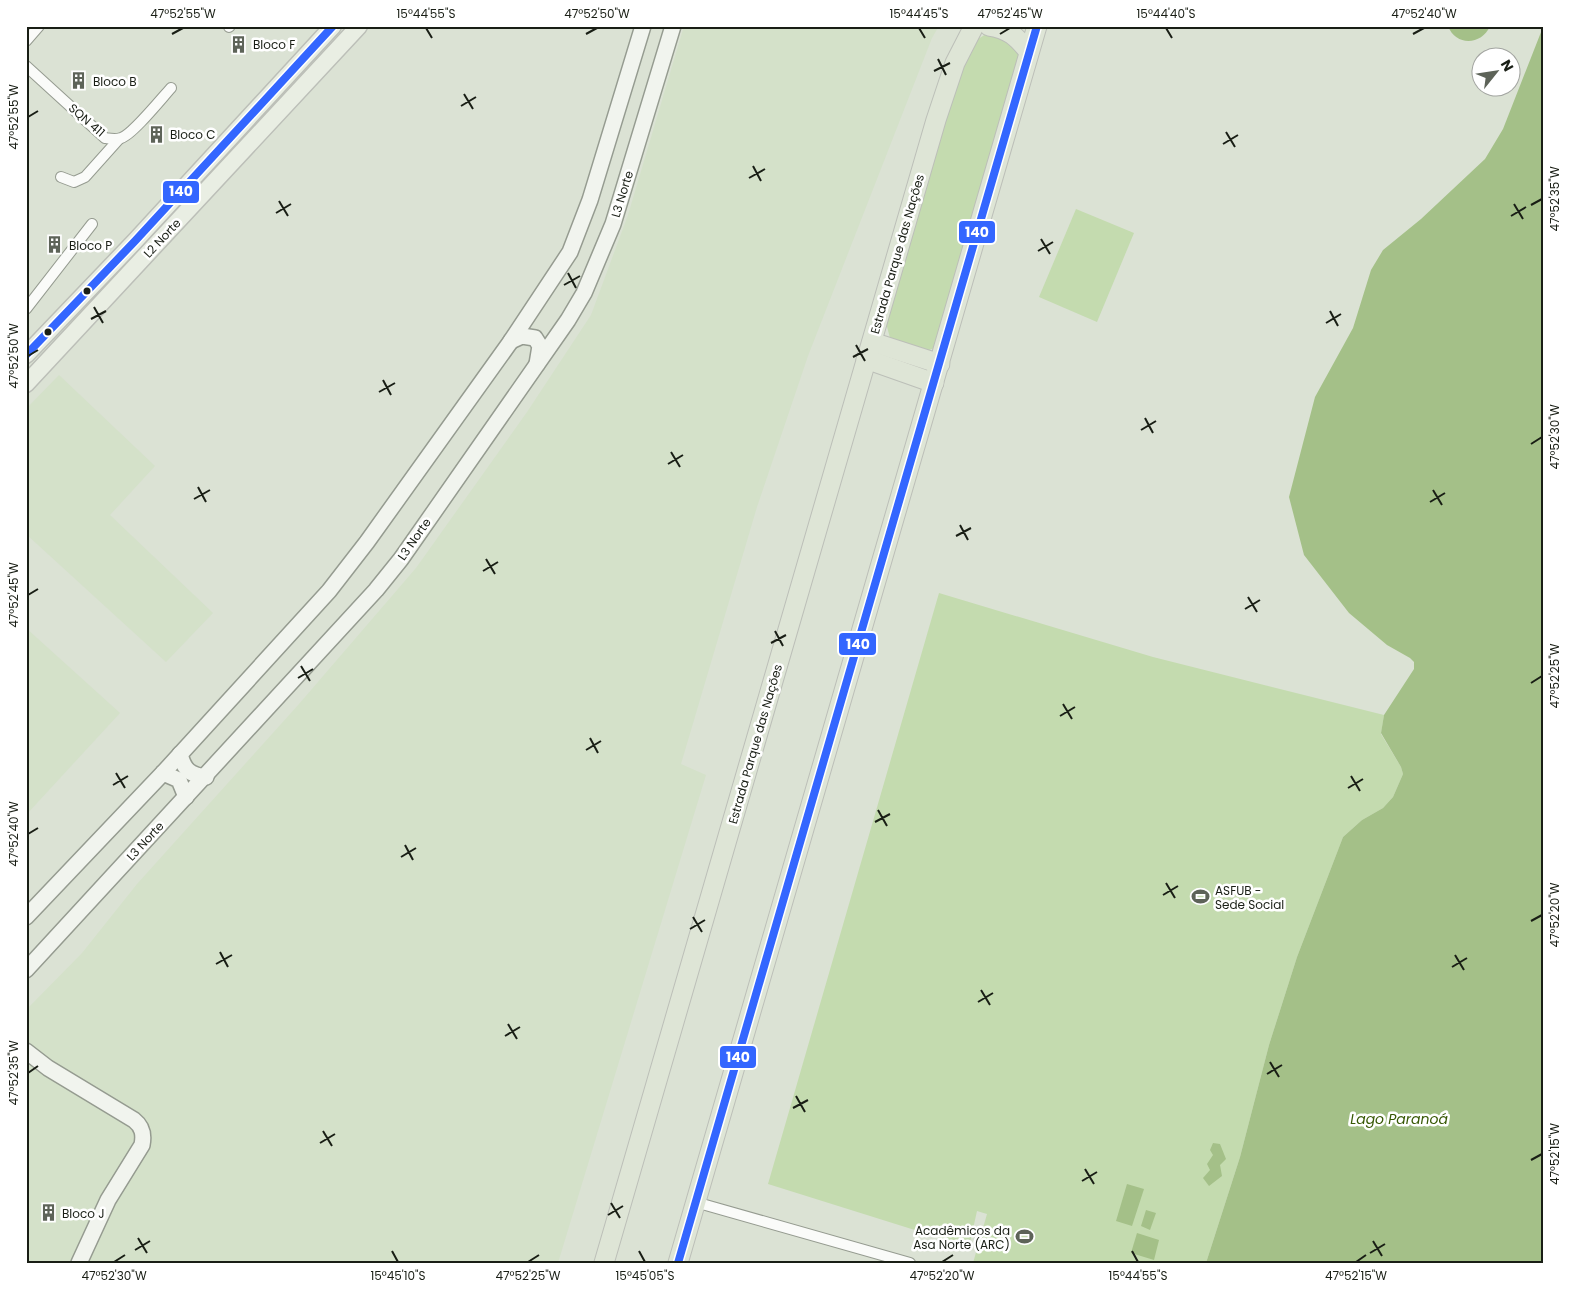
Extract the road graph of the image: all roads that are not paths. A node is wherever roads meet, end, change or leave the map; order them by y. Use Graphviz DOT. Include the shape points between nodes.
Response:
graph roads {
  1 [pos="39,26"];
  2 [pos="333,26"];
  3 [pos="359,26"];
  4 [pos="643,26"];
  5 [pos="673,26"];
  6 [pos="1037,26"];
  7 [pos="980,28"];
  8 [pos="26,41"];
  9 [pos="1029,52"];
  10 [pos="26,66"];
  11 [pos="170,88"];
  12 [pos="119,139"];
  13 [pos="196,175"];
  14 [pos="62,177"];
  15 [pos="204,191"];
  16 [pos="92,224"];
  17 [pos="26,309"];
  18 [pos="511,342"];
  19 [pos="869,350"];
  20 [pos="26,354"];
  21 [pos="940,364"];
  22 [pos="536,365"];
  23 [pos="934,383"];
  24 [pos="26,384"];
  25 [pos="180,754"];
  26 [pos="162,773"];
  27 [pos="206,777"];
  28 [pos="186,797"];
  29 [pos="26,917"];
  30 [pos="26,970"];
  31 [pos="26,1051"];
  32 [pos="695,1202"];
  33 [pos="79,1263"];
  34 [pos="604,1263"];
  35 [pos="678,1263"];
  36 [pos="910,1263"];
  1 -- 8 [label="street"];
  2 -- 13 [label="main road, L2 Norte"];
  3 -- 15 [label="main road, L2 Norte"];
  4 -- 18 [label="main road" via="590,200 570,252"];
  5 -- 22 [label="main road, L3 Norte" via="601,258 584,293"];
  6 -- 9 [label="highway"];
  7 -- 9 [label="highway" via="1002,28 1015,34"];
  7 -- 19 [label="highway, Estrada Parque das Nações" via="945,90"];
  9 -- 21 [label="highway"];
  10 -- 12 [label="street, SQN 411" via="105,138"];
  11 -- 12 [label="street, SQN 411" via="129,133"];
  12 -- 14 [label="street" via="85,177 74,182"];
  13 -- 15 [label="main road" via="200,190"];
  13 -- 20 [label="main road, L2 Norte"];
  15 -- 24 [label="main road, L2 Norte"];
  16 -- 17 [label="street"];
  18 -- 22 [label="main road" via="522,336 535,338 540,346"];
  18 -- 25 [label="main road" via="367,542 328,590"];
  19 -- 21 [label="highway"];
  19 -- 23 [label="highway"];
  19 -- 34 [label="highway, Estrada Parque das Nações"];
  21 -- 23 [label="highway"];
  22 -- 27 [label="main road, L3 Norte" via="382,583"];
  23 -- 32 [label="highway"];
  25 -- 26 [label="main road"];
  25 -- 27 [label="main road" via="182,764 189,772"];
  26 -- 28 [label="main road" via="179,780"];
  26 -- 29 [label="main road"];
  27 -- 28 [label="main road, L3 Norte"];
  28 -- 30 [label="main road, L3 Norte"];
  31 -- 33 [label="main road" via="134,1120 144,1136 142,1145 97,1220"];
  32 -- 35 [label="highway"];
  32 -- 36 [label="street"];
}
